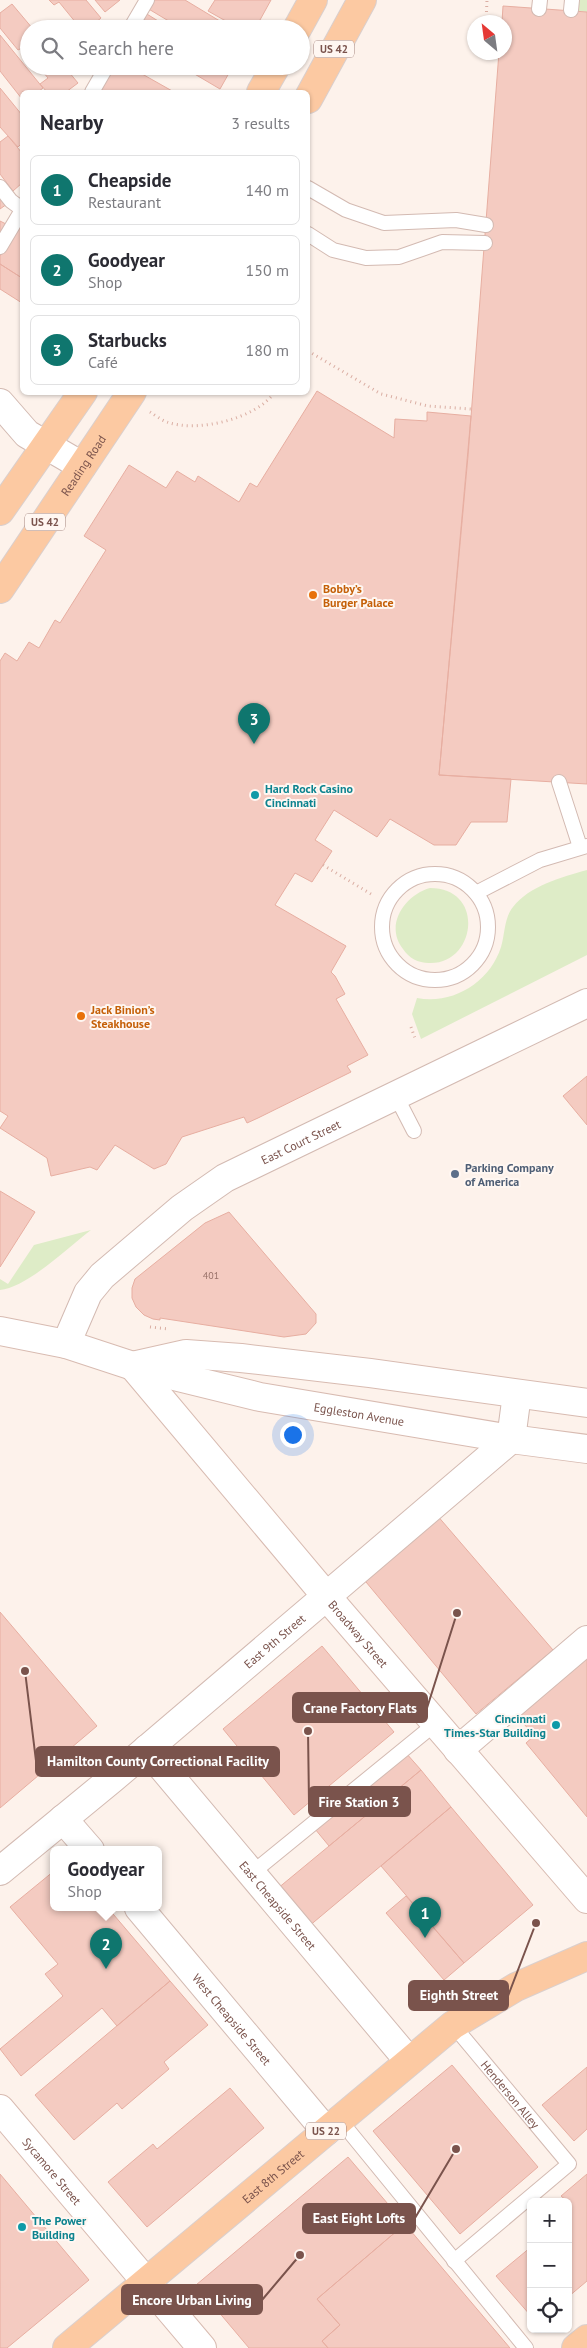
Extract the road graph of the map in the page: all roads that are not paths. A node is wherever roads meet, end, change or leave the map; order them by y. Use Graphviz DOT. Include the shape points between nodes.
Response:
graph roads {
  1 [pos="147,0"];
  2 [pos="313,0"];
  3 [pos="362,0"];
  4 [pos="135,20"];
  5 [pos="302,20"];
  6 [pos="102,75"];
  7 [pos="271,75"];
  8 [pos="93,90"];
  9 [pos="262,90"];
  10 [pos="310,95"];
  11 [pos="0,187"];
  12 [pos="310,189"];
  13 [pos="20,207"];
  14 [pos="20,212"];
  15 [pos="486,225"];
  16 [pos="310,235"];
  17 [pos="485,243"];
  18 [pos="0,247"];
  19 [pos="80,395"];
  20 [pos="130,395"];
  21 [pos="0,403"];
  22 [pos="47,445"];
  23 [pos="82,466"];
  24 [pos="0,512"];
  25 [pos="0,589"];
  26 [pos="559,782"];
  27 [pos="583,846"];
  28 [pos="476,893"];
  29 [pos="587,1003"];
  30 [pos="396,1096"];
  31 [pos="414,1131"];
  32 [pos="0,1331"];
  33 [pos="66,1344"];
  34 [pos="133,1366"];
  35 [pos="517,1394"];
  36 [pos="587,1403"];
  37 [pos="511,1439"];
  38 [pos="587,1449"];
  39 [pos="327,1597"];
  40 [pos="587,1640"];
  41 [pos="435,1724"];
  42 [pos="147,1749"];
  43 [pos="458,1750"];
  44 [pos="63,1819"];
  45 [pos="87,1846"];
  46 [pos="0,1871"];
  47 [pos="252,1873"];
  48 [pos="587,1899"];
  49 [pos="141,1911"];
  50 [pos="587,1956"];
  51 [pos="453,2025"];
  52 [pos="409,2061"];
  53 [pos="4,2121"];
  54 [pos="333,2125"];
  55 [pos="454,2261"];
  56 [pos="147,2281"];
  57 [pos="67,2348"];
  58 [pos="202,2348"];
  59 [pos="526,2348"];
  1 -- 4 [label="lane"];
  2 -- 5 [label="main road"];
  3 -- 10 [label="main road, US 42"];
  6 -- 8 [label="lane"];
  7 -- 9 [label="main road"];
  11 -- 13 [label="lane"];
  12 -- 15 [label="lane" via="346,210 384,223 456,220"];
  14 -- 18 [label="lane"];
  16 -- 17 [label="lane" via="333,250 366,258 399,257 442,242"];
  19 -- 22 [label="main road"];
  20 -- 23 [label="main road, Reading Road / US 42"];
  21 -- 22 [label="street" via="27,434"];
  22 -- 23 [label="street"];
  22 -- 24 [label="main road"];
  23 -- 25 [label="main road, Reading Road / US 42"];
  26 -- 27 [label="lane"];
  27 -- 28 [label="lane" via="540,860"];
  28 -- 28 [label="lane" via="447,875 413,878 399,888 388,901 382,917 382,935 387,952 398,966 413,976 430,980 448,978 465,971 478,959 486,943 488,926 485,908"];
  29 -- 30 [label="street, East Court Street"];
  30 -- 31 [label="lane"];
  30 -- 33 [label="street, East Court Street" via="225,1178 182,1208 116,1264 88,1293"];
  32 -- 33 [label="street, Eggleston Avenue"];
  33 -- 34 [label="street, Eggleston Avenue"];
  34 -- 35 [label="street" via="186,1354 370,1373"];
  34 -- 37 [label="street, Eggleston Avenue" via="260,1397"];
  34 -- 39 [label="street, Broadway Street"];
  35 -- 36 [label="street"];
  35 -- 37 [label="street"];
  37 -- 38 [label="street, Eggleston Avenue"];
  37 -- 39 [label="street, East 9th Street"];
  39 -- 41 [label="street, Broadway Street"];
  39 -- 42 [label="street, East 9th Street"];
  40 -- 43 [label="street"];
  41 -- 43 [label="street, Broadway Street"];
  41 -- 47 [label="lane"];
  42 -- 44 [label="street, East 9th Street"];
  42 -- 47 [label="street, East Cheapside Street"];
  43 -- 48 [label="street, Broadway Street"];
  44 -- 45 [label="street"];
  44 -- 46 [label="street, East 9th Street"];
  47 -- 52 [label="street, East Cheapside Street"];
  49 -- 54 [label="street, West Cheapside Street"];
  50 -- 51 [label="main road, East 8th Street / US 22" via="516,1987"];
  51 -- 52 [label="main road, East 8th Street / US 22"];
  51 -- 55 [label="lane, Henderson Alley" via="569,2164"];
  52 -- 54 [label="main road, East 8th Street / US 22"];
  53 -- 56 [label="street, Sycamore Street"];
  54 -- 55 [label="lane"];
  54 -- 56 [label="main road, East 8th Street / US 22"];
  55 -- 59 [label="lane"];
  56 -- 57 [label="main road, East 8th Street / US 22"];
  56 -- 58 [label="street, Sycamore Street"];
}
